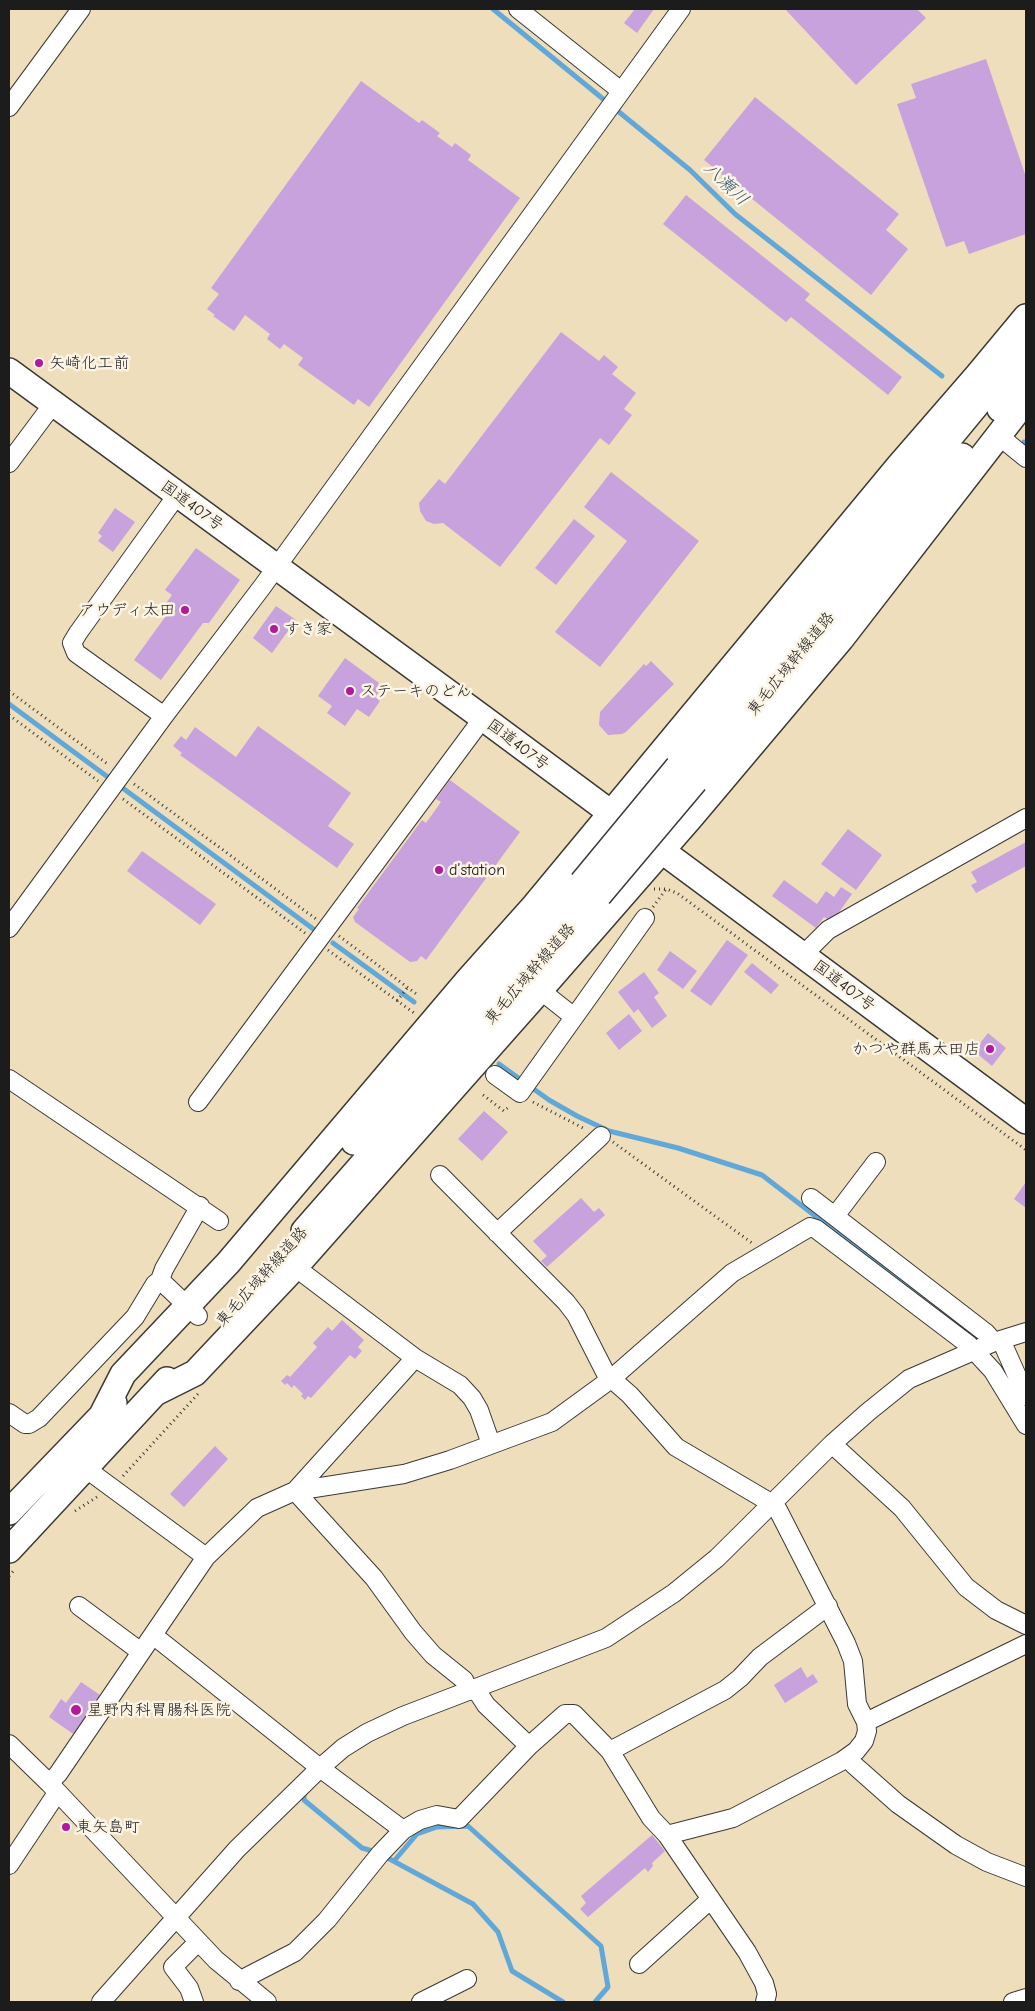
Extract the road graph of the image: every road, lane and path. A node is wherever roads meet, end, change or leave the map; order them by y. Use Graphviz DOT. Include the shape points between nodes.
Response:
graph roads {
  1 [pos="81,9"];
  2 [pos="518,9"];
  3 [pos="681,9"];
  4 [pos="618,95"];
  5 [pos="9,107"];
  6 [pos="1026,317"];
  7 [pos="1026,345"];
  8 [pos="9,371"];
  9 [pos="1026,376"];
  10 [pos="1026,400"];
  11 [pos="53,404"];
  12 [pos="998,436"];
  13 [pos="1026,458"];
  14 [pos="9,463"];
  15 [pos="177,495"];
  16 [pos="275,567"];
  17 [pos="9,691"];
  18 [pos="9,715"];
  19 [pos="164,716"];
  20 [pos="483,718"];
  21 [pos="114,769"];
  22 [pos="687,774"];
  23 [pos="130,780"];
  24 [pos="103,785"];
  25 [pos="118,796"];
  26 [pos="612,814"];
  27 [pos="1026,818"];
  28 [pos="662,851"];
  29 [pos="590,889"];
  30 [pos="666,889"];
  31 [pos="648,895"];
  32 [pos="645,918"];
  33 [pos="9,928"];
  34 [pos="322,935"];
  35 [pos="804,955"];
  36 [pos="407,988"];
  37 [pos="540,990"];
  38 [pos="419,996"];
  39 [pos="398,1001"];
  40 [pos="419,1017"];
  41 [pos="574,1017"];
  42 [pos="495,1075"];
  43 [pos="9,1079"];
  44 [pos="522,1090"];
  45 [pos="483,1095"];
  46 [pos="198,1102"];
  47 [pos="1026,1121"];
  48 [pos="601,1136"];
  49 [pos="1026,1150"];
  50 [pos="876,1162"];
  51 [pos="658,1174"];
  52 [pos="440,1175"];
  53 [pos="811,1198"];
  54 [pos="200,1206"];
  55 [pos="835,1216"];
  56 [pos="219,1221"];
  57 [pos="497,1233"];
  58 [pos="762,1255"];
  59 [pos="295,1267"];
  60 [pos="160,1280"];
  61 [pos="193,1311"];
  62 [pos="1026,1332"];
  63 [pos="997,1341"];
  64 [pos="974,1351"];
  65 [pos="415,1358"];
  66 [pos="611,1379"];
  67 [pos="203,1389"];
  68 [pos="155,1393"];
  69 [pos="1026,1396"];
  70 [pos="9,1413"];
  71 [pos="1026,1425"];
  72 [pos="491,1444"];
  73 [pos="832,1444"];
  74 [pos="85,1468"];
  75 [pos="113,1488"];
  76 [pos="295,1492"];
  77 [pos="771,1503"];
  78 [pos="9,1512"];
  79 [pos="73,1512"];
  80 [pos="15,1556"];
  81 [pos="206,1558"];
  82 [pos="9,1576"];
  83 [pos="79,1606"];
  84 [pos="828,1606"];
  85 [pos="1026,1625"];
  86 [pos="153,1635"];
  87 [pos="1026,1644"];
  88 [pos="141,1652"];
  89 [pos="472,1689"];
  90 [pos="866,1722"];
  91 [pos="529,1746"];
  92 [pos="610,1751"];
  93 [pos="12,1753"];
  94 [pos="848,1757"];
  95 [pos="320,1768"];
  96 [pos="53,1788"];
  97 [pos="403,1830"];
  98 [pos="667,1835"];
  99 [pos="9,1865"];
  100 [pos="1026,1877"];
  101 [pos="711,1899"];
  102 [pos="176,1917"];
  103 [pos="198,1942"];
  104 [pos="639,1964"];
  105 [pos="467,1979"];
  106 [pos="239,1980"];
  107 [pos="1026,1998"];
  108 [pos="433,2000"];
  109 [pos="101,2002"];
  110 [pos="194,2002"];
  111 [pos="267,2002"];
  112 [pos="765,2002"];
  113 [pos="1013,2002"];
  1 -- 5 [label="street"];
  2 -- 4 [label="street"];
  3 -- 4 [label="street"];
  4 -- 16 [label="street"];
  6 -- 26 [label="highway"];
  7 -- 22 [label="highway, 東毛広域幹線道路"];
  8 -- 11 [label="highway, 国道407号"];
  9 -- 22 [label="highway, 東毛広域幹線道路"];
  10 -- 12 [label="highway"];
  11 -- 14 [label="street"];
  11 -- 15 [label="highway, 国道407号"];
  12 -- 13 [label="street"];
  12 -- 28 [label="highway" via="841,639"];
  15 -- 16 [label="highway, 国道407号"];
  15 -- 19 [label="street" via="72,643 76,652"];
  16 -- 19 [label="street"];
  16 -- 20 [label="highway, 国道407号"];
  17 -- 21 [label="path"];
  18 -- 24 [label="path"];
  19 -- 33 [label="street"];
  20 -- 26 [label="highway, 国道407号"];
  20 -- 34 [label="street"];
  22 -- 29 [label="highway, 東毛広域幹線道路, bridge"];
  23 -- 34 [label="path"];
  25 -- 34 [label="path"];
  26 -- 28 [label="highway, 国道407号"];
  26 -- 61 [label="highway" via="235,1256"];
  27 -- 35 [label="street" via="828,930"];
  28 -- 35 [label="highway, 国道407号"];
  28 -- 37 [label="highway"];
  29 -- 61 [label="highway, 東毛広域幹線道路" via="243,1268"];
  29 -- 68 [label="highway, 東毛広域幹線道路" via="256,1285"];
  30 -- 31 [label="path" via="654,889"];
  30 -- 32 [label="path"];
  30 -- 49 [label="path" via="677,893"];
  32 -- 41 [label="street"];
  34 -- 36 [label="path"];
  34 -- 39 [label="path"];
  34 -- 46 [label="street"];
  35 -- 47 [label="highway, 国道407号"];
  36 -- 38 [label="path"];
  36 -- 39 [label="path"];
  37 -- 41 [label="street"];
  37 -- 59 [label="highway"];
  39 -- 40 [label="path"];
  41 -- 44 [label="street"];
  42 -- 44 [label="street" via="520,1094"];
  43 -- 54 [label="street"];
  44 -- 45 [label="path" via="504,1111"];
  48 -- 57 [label="street"];
  50 -- 55 [label="street"];
  51 -- 58 [label="path" via="755,1246"];
  52 -- 57 [label="street"];
  53 -- 55 [label="street"];
  54 -- 56 [label="street"];
  54 -- 60 [label="street"];
  55 -- 63 [label="street"];
  57 -- 66 [label="street" via="566,1302"];
  58 -- 64 [label="street" via="810,1227 816,1229"];
  58 -- 66 [label="street" via="732,1273"];
  59 -- 65 [label="street"];
  59 -- 68 [label="highway" via="196,1372"];
  60 -- 61 [label="street"];
  60 -- 70 [label="street" via="135,1317 40,1418 25,1424"];
  61 -- 78 [label="highway" via="123,1374 102,1415"];
  62 -- 63 [label="street"];
  63 -- 64 [label="street"];
  63 -- 69 [label="street"];
  64 -- 71 [label="street" via="992,1371"];
  64 -- 73 [label="street" via="909,1379"];
  65 -- 72 [label="street" via="460,1385 472,1398"];
  65 -- 76 [label="street"];
  66 -- 72 [label="street" via="552,1422"];
  66 -- 77 [label="street" via="630,1395 676,1447"];
  67 -- 75 [label="path"];
  68 -- 74 [label="highway, 東毛広域幹線道路"];
  72 -- 76 [label="street" via="404,1474"];
  73 -- 77 [label="street"];
  73 -- 85 [label="street" via="902,1508 966,1587 996,1610"];
  74 -- 75 [label="street"];
  74 -- 80 [label="highway, 東毛広域幹線道路"];
  75 -- 79 [label="path"];
  75 -- 81 [label="street"];
  76 -- 81 [label="street" via="256,1508"];
  76 -- 89 [label="street" via="374,1578 433,1655"];
  77 -- 84 [label="street" via="782,1516"];
  77 -- 89 [label="street" via="718,1558 674,1593 606,1638"];
  80 -- 82 [label="path"];
  81 -- 86 [label="street"];
  83 -- 88 [label="street"];
  84 -- 90 [label="street" via="853,1662 857,1704"];
  84 -- 92 [label="street" via="760,1657 725,1690"];
  86 -- 88 [label="street"];
  86 -- 95 [label="street"];
  87 -- 90 [label="street"];
  88 -- 96 [label="street" via="58,1774"];
  89 -- 91 [label="street"];
  89 -- 95 [label="street" via="368,1733 343,1748"];
  90 -- 94 [label="street" via="864,1742"];
  91 -- 92 [label="street" via="565,1714 574,1714"];
  91 -- 97 [label="street" via="459,1819 437,1815"];
  92 -- 98 [label="street" via="651,1818"];
  93 -- 96 [label="street"];
  94 -- 98 [label="street" via="733,1818"];
  94 -- 100 [label="street" via="898,1804 956,1845 987,1862"];
  95 -- 97 [label="street"];
  95 -- 102 [label="street" via="237,1849"];
  96 -- 99 [label="street"];
  96 -- 102 [label="street"];
  97 -- 106 [label="street" via="327,1920 295,1952"];
  98 -- 101 [label="street"];
  101 -- 104 [label="street"];
  101 -- 112 [label="street" via="764,1982"];
  102 -- 103 [label="street"];
  102 -- 109 [label="street"];
  103 -- 106 [label="street"];
  103 -- 110 [label="street" via="173,1967 189,1988"];
  105 -- 108 [label="street"];
  106 -- 111 [label="street"];
  107 -- 113 [label="street"];
}
